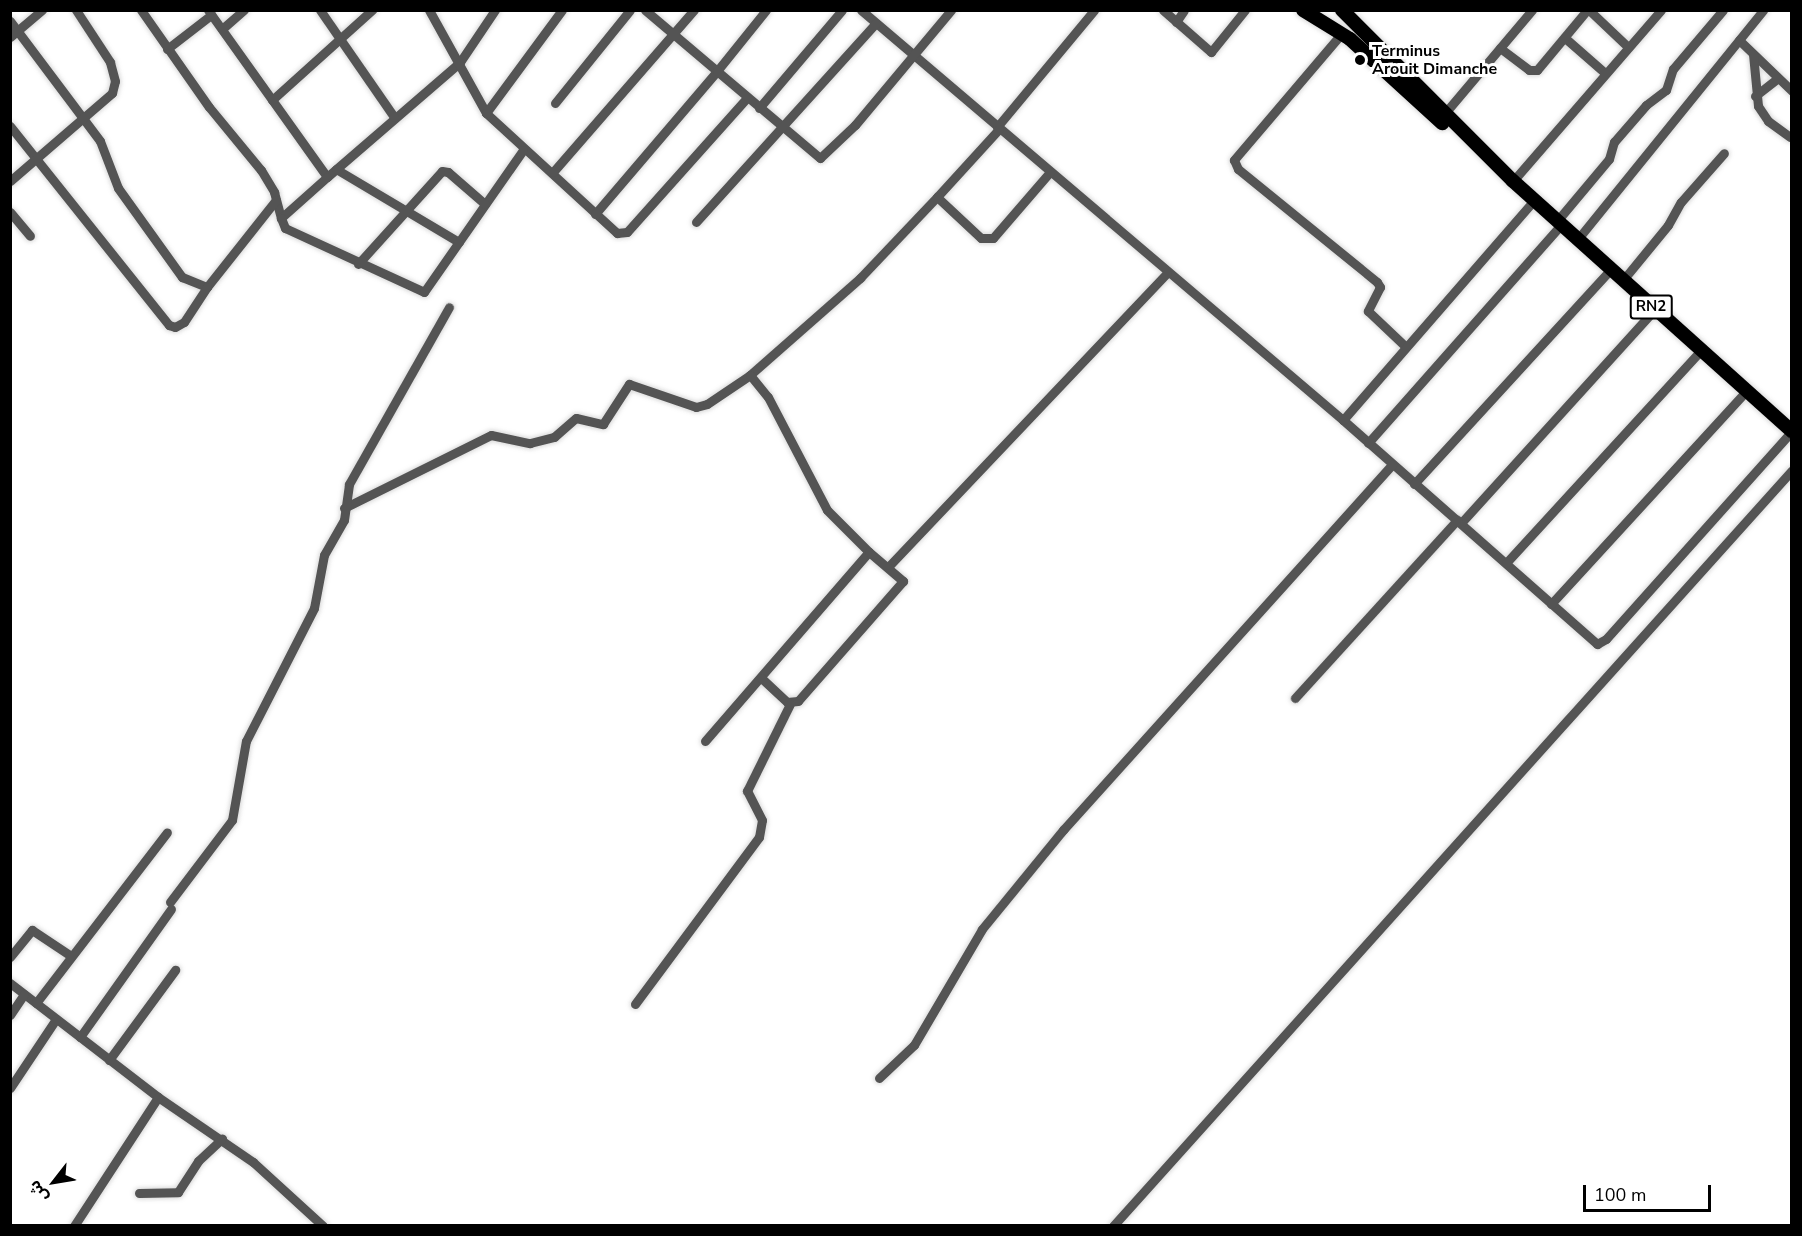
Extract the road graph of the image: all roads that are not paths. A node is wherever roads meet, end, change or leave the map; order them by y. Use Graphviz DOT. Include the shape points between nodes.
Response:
graph roads {
  1 [pos="42,10"];
  2 [pos="76,10"];
  3 [pos="141,10"];
  4 [pos="244,10"];
  5 [pos="320,10"];
  6 [pos="372,10"];
  7 [pos="429,10"];
  8 [pos="495,10"];
  9 [pos="562,10"];
  10 [pos="630,10"];
  11 [pos="645,10"];
  12 [pos="694,10"];
  13 [pos="766,10"];
  14 [pos="842,10"];
  15 [pos="861,10"];
  16 [pos="951,10"];
  17 [pos="1094,10"];
  18 [pos="1163,10"];
  19 [pos="1184,10"];
  20 [pos="1245,10"];
  21 [pos="1303,10"];
  22 [pos="1333,10"];
  23 [pos="1342,10"];
  24 [pos="1532,10"];
  25 [pos="1588,10"];
  26 [pos="1661,10"];
  27 [pos="1723,10"];
  28 [pos="1763,10"];
  29 [pos="210,13"];
  30 [pos="1319,19"];
  31 [pos="10,21"];
  32 [pos="1176,22"];
  33 [pos="876,23"];
  34 [pos="222,29"];
  35 [pos="14,33"];
  36 [pos="1342,33"];
  37 [pos="674,34"];
  38 [pos="1565,38"];
  39 [pos="340,40"];
  40 [pos="1739,40"];
  41 [pos="1627,46"];
  42 [pos="1500,48"];
  43 [pos="167,49"];
  44 [pos="1753,54"];
  45 [pos="914,56"];
  46 [pos="460,62"];
  47 [pos="717,71"];
  48 [pos="1605,73"];
  49 [pos="1778,78"];
  50 [pos="1791,91"];
  51 [pos="1755,96"];
  52 [pos="747,98"];
  53 [pos="272,100"];
  54 [pos="555,102"];
  55 [pos="759,108"];
  56 [pos="486,112"];
  57 [pos="1445,113"];
  58 [pos="394,117"];
  59 [pos="83,119"];
  60 [pos="10,126"];
  61 [pos="781,126"];
  62 [pos="998,128"];
  63 [pos="1790,137"];
  64 [pos="523,150"];
  65 [pos="1725,153"];
  66 [pos="38,160"];
  67 [pos="336,169"];
  68 [pos="553,172"];
  69 [pos="1050,172"];
  70 [pos="327,177"];
  71 [pos="10,181"];
  72 [pos="1513,181"];
  73 [pos="937,197"];
  74 [pos="276,200"];
  75 [pos="1534,200"];
  76 [pos="485,204"];
  77 [pos="404,210"];
  78 [pos="10,212"];
  79 [pos="595,214"];
  80 [pos="281,218"];
  81 [pos="696,222"];
  82 [pos="1559,223"];
  83 [pos="30,236"];
  84 [pos="1577,240"];
  85 [pos="459,242"];
  86 [pos="358,264"];
  87 [pos="1611,269"];
  88 [pos="1167,273"];
  89 [pos="1623,280"];
  90 [pos="207,287"];
  91 [pos="449,307"];
  92 [pos="1654,310"];
  93 [pos="1406,347"];
  94 [pos="1701,351"];
  95 [pos="750,375"];
  96 [pos="1746,391"];
  97 [pos="1343,420"];
  98 [pos="1791,431"];
  99 [pos="1368,443"];
  100 [pos="1392,464"];
  101 [pos="1791,470"];
  102 [pos="1414,484"];
  103 [pos="344,508"];
  104 [pos="1459,521"];
  105 [pos="868,552"];
  106 [pos="1506,563"];
  107 [pos="888,567"];
  108 [pos="1551,604"];
  109 [pos="761,678"];
  110 [pos="1295,698"];
  111 [pos="790,704"];
  112 [pos="705,741"];
  113 [pos="167,832"];
  114 [pos="71,956"];
  115 [pos="10,957"];
  116 [pos="175,970"];
  117 [pos="10,983"];
  118 [pos="24,994"];
  119 [pos="36,1004"];
  120 [pos="635,1004"];
  121 [pos="10,1015"];
  122 [pos="56,1019"];
  123 [pos="80,1037"];
  124 [pos="109,1060"];
  125 [pos="879,1078"];
  126 [pos="10,1088"];
  127 [pos="158,1097"];
  128 [pos="222,1139"];
  129 [pos="139,1193"];
  130 [pos="74,1226"];
  131 [pos="323,1226"];
  132 [pos="1113,1226"];
  1 -- 35 [label="street"];
  2 -- 59 [label="street" via="106,53 115,81 112,93"];
  3 -- 43 [label="street"];
  4 -- 34 [label="street"];
  5 -- 39 [label="street"];
  6 -- 39 [label="street"];
  7 -- 46 [label="street"];
  8 -- 46 [label="street"];
  9 -- 56 [label="street"];
  10 -- 54 [label="street"];
  11 -- 37 [label="street"];
  12 -- 37 [label="street"];
  13 -- 47 [label="street"];
  14 -- 55 [label="street"];
  15 -- 33 [label="street"];
  16 -- 45 [label="street"];
  17 -- 62 [label="street"];
  18 -- 32 [label="street"];
  19 -- 32 [label="street"];
  20 -- 32 [label="street" via="1211,52"];
  21 -- 30 [label="main road, RN2"];
  22 -- 30 [label="main road"];
  23 -- 57 [label="main road, RN2"];
  24 -- 42 [label="street"];
  25 -- 38 [label="street"];
  25 -- 41 [label="street"];
  26 -- 41 [label="street"];
  27 -- 82 [label="street" via="1673,69 1666,90 1646,105 1614,142 1609,159"];
  28 -- 40 [label="street"];
  29 -- 34 [label="street"];
  29 -- 43 [label="street"];
  30 -- 36 [label="main road, RN2"];
  31 -- 35 [label="street"];
  33 -- 45 [label="street"];
  33 -- 61 [label="street"];
  34 -- 53 [label="street"];
  35 -- 59 [label="street"];
  36 -- 72 [label="main road, RN2" via="1480,157"];
  36 -- 93 [label="street" via="1234,160 1238,169 1377,282 1380,287 1368,311"];
  37 -- 47 [label="street"];
  37 -- 68 [label="street"];
  38 -- 42 [label="street" via="1537,70 1529,70"];
  38 -- 48 [label="street"];
  39 -- 53 [label="street"];
  39 -- 58 [label="street"];
  40 -- 44 [label="street"];
  40 -- 84 [label="street"];
  41 -- 48 [label="street"];
  42 -- 57 [label="street"];
  43 -- 74 [label="street" via="261,170"];
  44 -- 49 [label="street"];
  44 -- 51 [label="street"];
  45 -- 61 [label="street" via="824,156 820,158"];
  45 -- 62 [label="street"];
  46 -- 56 [label="street"];
  46 -- 58 [label="street"];
  47 -- 52 [label="street"];
  47 -- 79 [label="street"];
  48 -- 72 [label="street"];
  49 -- 50 [label="street"];
  49 -- 51 [label="street"];
  51 -- 63 [label="street" via="1768,121"];
  52 -- 55 [label="street"];
  52 -- 79 [label="street" via="627,232 616,233"];
  53 -- 70 [label="street"];
  55 -- 61 [label="street"];
  56 -- 64 [label="street"];
  57 -- 72 [label="main road, RN2"];
  58 -- 67 [label="street"];
  59 -- 66 [label="street"];
  59 -- 90 [label="street" via="107,154 118,188 173,267 182,277"];
  60 -- 66 [label="street"];
  61 -- 81 [label="street"];
  62 -- 69 [label="street"];
  62 -- 73 [label="street"];
  64 -- 68 [label="street"];
  64 -- 76 [label="street"];
  65 -- 89 [label="street" via="1681,202 1668,225"];
  66 -- 71 [label="street"];
  66 -- 90 [label="street" via="169,325 175,327 184,322"];
  67 -- 70 [label="street"];
  67 -- 77 [label="street"];
  68 -- 79 [label="street"];
  69 -- 73 [label="street" via="987,241"];
  69 -- 88 [label="street"];
  70 -- 80 [label="street"];
  72 -- 75 [label="main road, RN2"];
  73 -- 95 [label="street" via="860,278 800,335 760,362"];
  74 -- 80 [label="street"];
  74 -- 90 [label="street"];
  75 -- 82 [label="main road, RN2"];
  75 -- 93 [label="street"];
  76 -- 77 [label="street" via="442,171"];
  76 -- 85 [label="street"];
  77 -- 85 [label="street"];
  77 -- 86 [label="street"];
  78 -- 83 [label="street"];
  80 -- 86 [label="street" via="289,230"];
  82 -- 84 [label="main road, RN2"];
  82 -- 99 [label="street"];
  84 -- 87 [label="main road, RN2"];
  85 -- 86 [label="street" via="424,292"];
  87 -- 89 [label="main road, RN2"];
  87 -- 102 [label="street"];
  88 -- 97 [label="street"];
  88 -- 107 [label="street"];
  89 -- 92 [label="main road, RN2"];
  91 -- 103 [label="street" via="349,484"];
  92 -- 94 [label="main road, RN2"];
  92 -- 104 [label="street"];
  93 -- 97 [label="street"];
  94 -- 96 [label="main road, RN2"];
  94 -- 106 [label="street"];
  95 -- 103 [label="street" via="707,404 696,407 629,384 603,424 576,418 554,437 530,443 491,435"];
  95 -- 105 [label="street" via="768,397 827,510"];
  96 -- 98 [label="main road, RN2"];
  96 -- 108 [label="street"];
  97 -- 99 [label="street"];
  98 -- 108 [label="street" via="1601,644"];
  99 -- 100 [label="street"];
  100 -- 102 [label="street"];
  100 -- 125 [label="street" via="1062,830 982,929 914,1045"];
  101 -- 132 [label="street"];
  102 -- 104 [label="street"];
  103 -- 123 [label="street" via="342,524 324,555 314,608 246,741 232,820"];
  104 -- 106 [label="street"];
  104 -- 110 [label="street"];
  105 -- 107 [label="street"];
  105 -- 109 [label="street"];
  106 -- 108 [label="street"];
  107 -- 111 [label="street" via="903,581 798,702"];
  109 -- 111 [label="street"];
  109 -- 112 [label="street"];
  111 -- 120 [label="street" via="747,792 762,820 759,837"];
  113 -- 114 [label="street"];
  114 -- 115 [label="street" via="32,930"];
  114 -- 119 [label="street"];
  116 -- 124 [label="street"];
  117 -- 118 [label="street"];
  118 -- 119 [label="street"];
  118 -- 121 [label="street"];
  119 -- 122 [label="street"];
  122 -- 123 [label="street"];
  122 -- 126 [label="street"];
  123 -- 124 [label="street"];
  124 -- 127 [label="street"];
  127 -- 128 [label="street"];
  127 -- 130 [label="street"];
  128 -- 129 [label="street" via="198,1161 178,1192"];
  128 -- 131 [label="street"];
}
